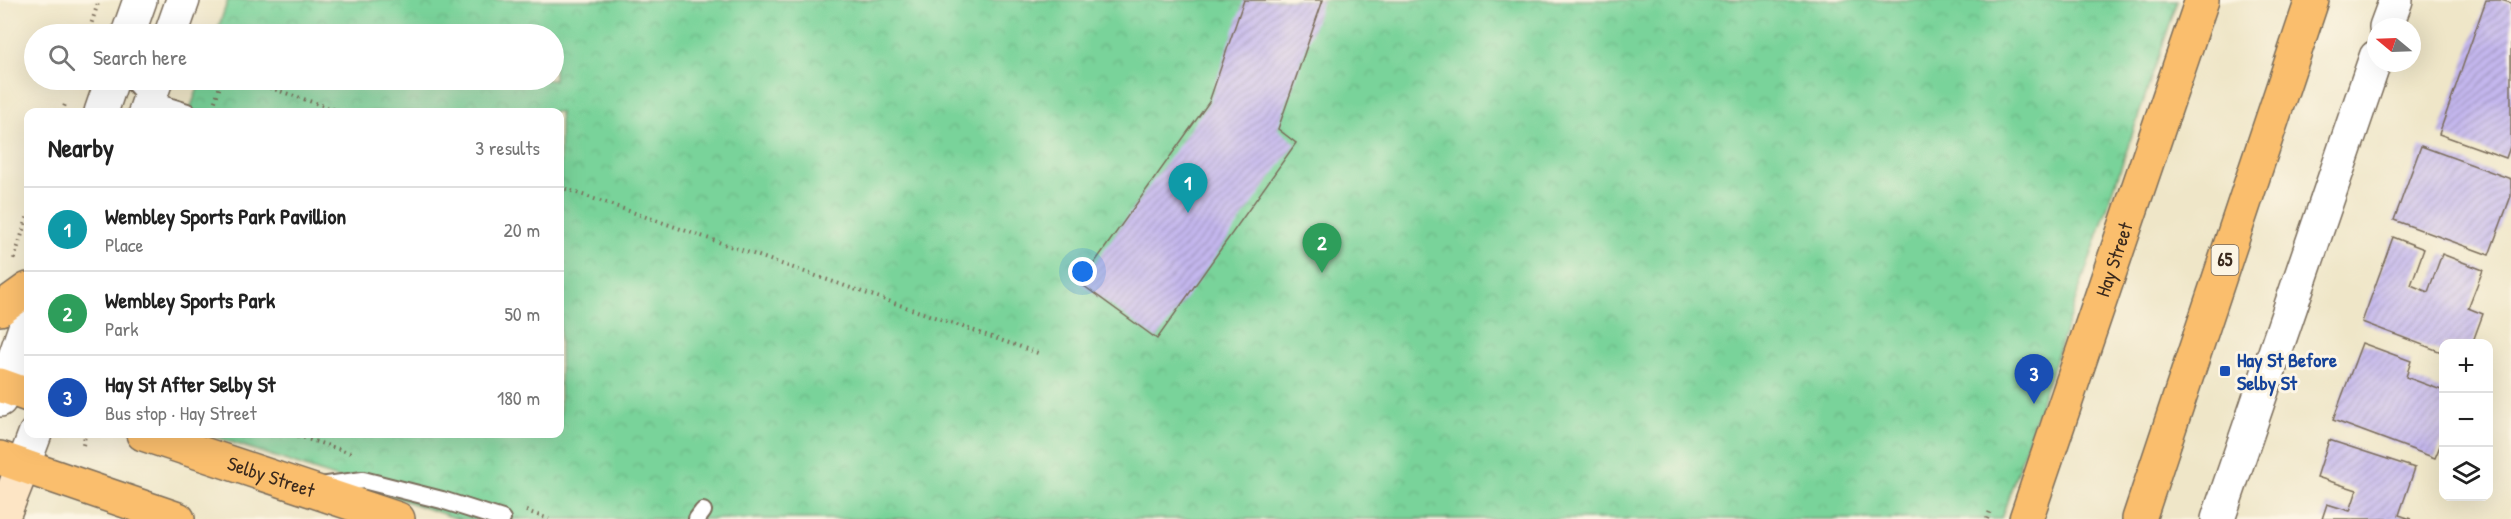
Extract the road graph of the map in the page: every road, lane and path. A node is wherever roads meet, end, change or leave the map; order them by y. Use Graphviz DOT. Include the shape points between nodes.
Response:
graph roads {
  1 [pos="99,0"];
  2 [pos="140,0"];
  3 [pos="183,0"];
  4 [pos="2202,0"];
  5 [pos="2312,0"];
  6 [pos="2396,0"];
  7 [pos="2389,18"];
  8 [pos="91,24"];
  9 [pos="132,24"];
  10 [pos="175,24"];
  11 [pos="2371,72"];
  12 [pos="108,90"];
  13 [pos="219,90"];
  14 [pos="276,90"];
  15 [pos="145,93"];
  16 [pos="102,108"];
  17 [pos="178,108"];
  18 [pos="212,108"];
  19 [pos="330,108"];
  20 [pos="564,189"];
  21 [pos="24,249"];
  22 [pos="21,275"];
  23 [pos="0,309"];
  24 [pos="24,334"];
  25 [pos="1038,353"];
  26 [pos="8,392"];
  27 [pos="32,438"];
  28 [pos="85,438"];
  29 [pos="156,438"];
  30 [pos="83,445"];
  31 [pos="12,462"];
  32 [pos="307,488"];
  33 [pos="2,519"];
  34 [pos="178,519"];
  35 [pos="398,519"];
  36 [pos="502,519"];
  37 [pos="2025,519"];
  38 [pos="2139,519"];
  39 [pos="2218,519"];
  1 -- 8 [label="path"];
  2 -- 9 [label="street"];
  3 -- 10 [label="street"];
  4 -- 37 [label="main road, Hay Street"];
  5 -- 38 [label="main road, 65"];
  6 -- 7 [label="street"];
  11 -- 39 [label="street"];
  12 -- 16 [label="street"];
  13 -- 18 [label="path"];
  14 -- 19 [label="path"];
  15 -- 17 [label="lane"];
  20 -- 25 [label="path"];
  21 -- 22 [label="path"];
  22 -- 23 [label="main road"];
  24 -- 26 [label="street"];
  27 -- 31 [label="street"];
  28 -- 30 [label="path"];
  29 -- 32 [label="main road, Selby Street"];
  31 -- 33 [label="street"];
  31 -- 34 [label="main road"];
  32 -- 35 [label="main road, Selby Street"];
  32 -- 36 [label="lane" via="363,480"];
}
